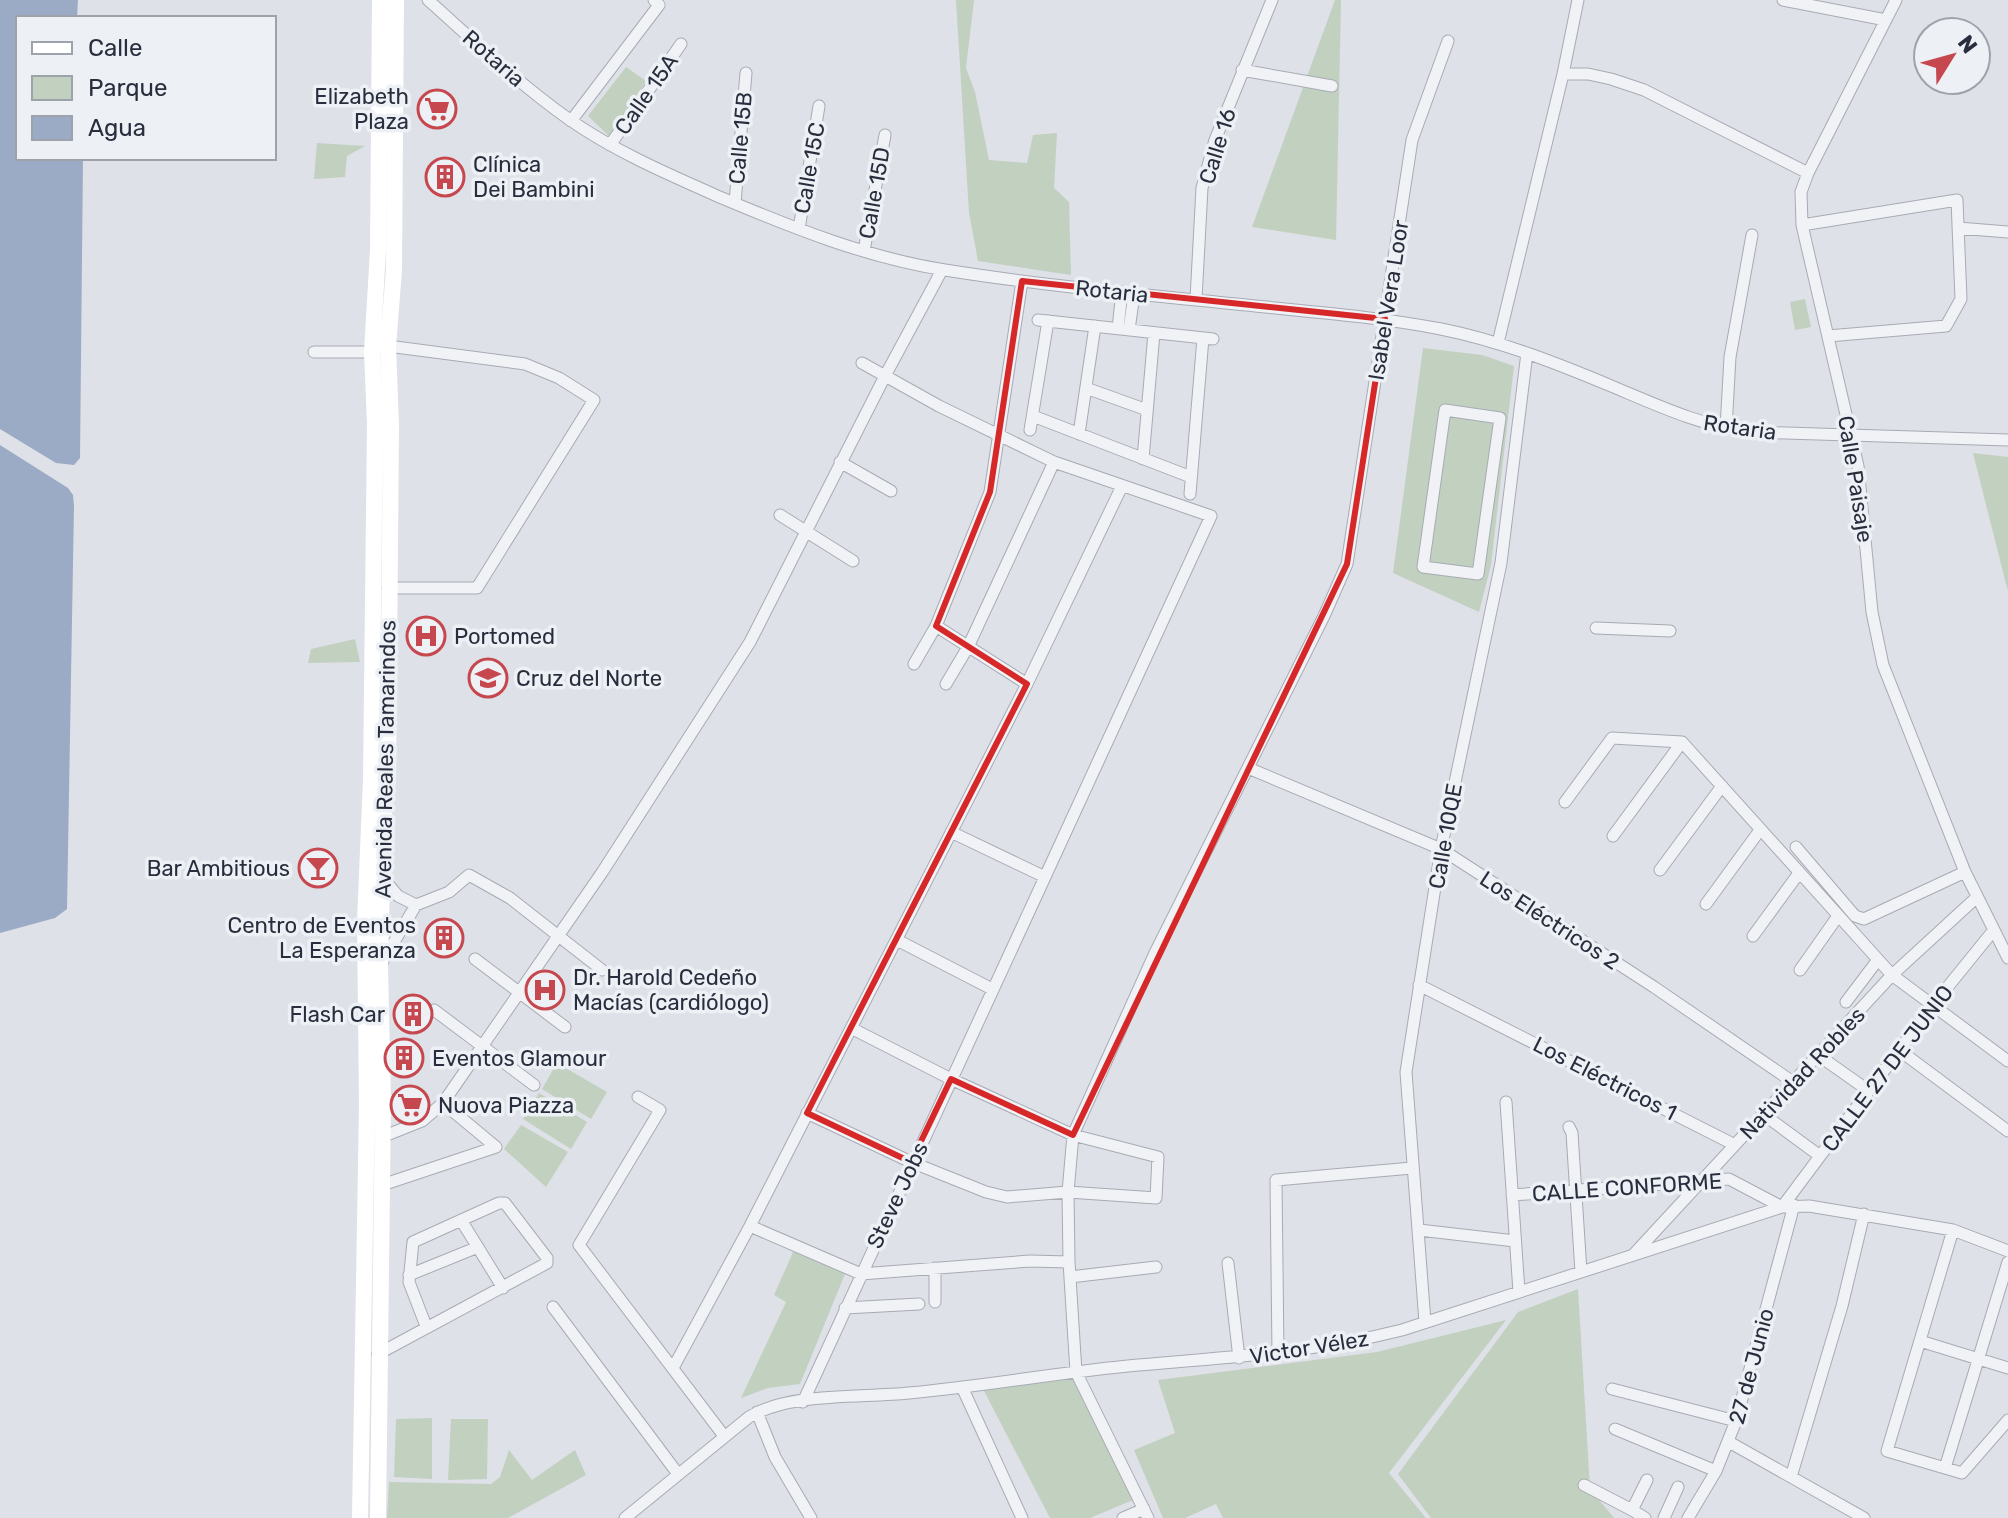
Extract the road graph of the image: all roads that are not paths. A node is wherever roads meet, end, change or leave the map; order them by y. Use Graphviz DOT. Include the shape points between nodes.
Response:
graph roads {
  1 [pos="380,0"];
  2 [pos="396,0"];
  3 [pos="428,0"];
  4 [pos="654,0"];
  5 [pos="1272,0"];
  6 [pos="1578,0"];
  7 [pos="1783,0"];
  8 [pos="1896,0"];
  9 [pos="1886,20"];
  10 [pos="1448,41"];
  11 [pos="681,44"];
  12 [pos="1242,70"];
  13 [pos="746,73"];
  14 [pos="1563,74"];
  15 [pos="1332,86"];
  16 [pos="819,106"];
  17 [pos="571,121"];
  18 [pos="885,135"];
  19 [pos="610,145"];
  20 [pos="1808,173"];
  21 [pos="735,203"];
  22 [pos="1802,225"];
  23 [pos="1958,228"];
  24 [pos="799,229"];
  25 [pos="2008,232"];
  26 [pos="1752,235"];
  27 [pos="386,251"];
  28 [pos="864,251"];
  29 [pos="942,270"];
  30 [pos="1022,281"];
  31 [pos="1128,293"];
  32 [pos="1196,299"];
  33 [pos="1385,319"];
  34 [pos="1095,326"];
  35 [pos="1124,329"];
  36 [pos="1154,333"];
  37 [pos="1828,336"];
  38 [pos="1498,343"];
  39 [pos="380,349"];
  40 [pos="314,352"];
  41 [pos="1527,353"];
  42 [pos="862,363"];
  43 [pos="885,376"];
  44 [pos="1086,388"];
  45 [pos="1147,410"];
  46 [pos="1445,410"];
  47 [pos="1033,416"];
  48 [pos="1726,428"];
  49 [pos="1030,430"];
  50 [pos="999,434"];
  51 [pos="1079,434"];
  52 [pos="1852,435"];
  53 [pos="2008,440"];
  54 [pos="1143,459"];
  55 [pos="840,462"];
  56 [pos="1054,462"];
  57 [pos="1191,477"];
  58 [pos="1122,486"];
  59 [pos="891,491"];
  60 [pos="1190,494"];
  61 [pos="780,515"];
  62 [pos="807,532"];
  63 [pos="853,561"];
  64 [pos="388,588"];
  65 [pos="381,621"];
  66 [pos="936,626"];
  67 [pos="1596,628"];
  68 [pos="1670,631"];
  69 [pos="968,647"];
  70 [pos="914,664"];
  71 [pos="946,684"];
  72 [pos="1027,684"];
  73 [pos="1682,742"];
  74 [pos="1248,768"];
  75 [pos="1722,786"];
  76 [pos="1565,802"];
  77 [pos="1760,830"];
  78 [pos="951,832"];
  79 [pos="1613,836"];
  80 [pos="1796,847"];
  81 [pos="1441,849"];
  82 [pos="1660,870"];
  83 [pos="1965,872"];
  84 [pos="1799,873"];
  85 [pos="382,876"];
  86 [pos="1045,877"];
  87 [pos="1977,897"];
  88 [pos="1706,904"];
  89 [pos="416,905"];
  90 [pos="1838,916"];
  91 [pos="373,921"];
  92 [pos="1993,931"];
  93 [pos="558,936"];
  94 [pos="1753,936"];
  95 [pos="897,940"];
  96 [pos="2008,958"];
  97 [pos="475,959"];
  98 [pos="1877,961"];
  99 [pos="380,965"];
  100 [pos="602,970"];
  101 [pos="1800,970"];
  102 [pos="1892,975"];
  103 [pos="1419,985"];
  104 [pos="992,989"];
  105 [pos="519,992"];
  106 [pos="1846,1002"];
  107 [pos="1933,1005"];
  108 [pos="434,1010"];
  109 [pos="565,1027"];
  110 [pos="851,1028"];
  111 [pos="482,1046"];
  112 [pos="1899,1050"];
  113 [pos="1818,1055"];
  114 [pos="2008,1061"];
  115 [pos="951,1079"];
  116 [pos="1793,1082"];
  117 [pos="534,1085"];
  118 [pos="1869,1091"];
  119 [pos="638,1097"];
  120 [pos="1506,1102"];
  121 [pos="443,1103"];
  122 [pos="807,1113"];
  123 [pos="1763,1114"];
  124 [pos="1569,1127"];
  125 [pos="2008,1131"];
  126 [pos="1073,1135"];
  127 [pos="382,1137"];
  128 [pos="1735,1145"];
  129 [pos="1820,1156"];
  130 [pos="911,1162"];
  131 [pos="1412,1168"];
  132 [pos="1702,1181"];
  133 [pos="382,1185"];
  134 [pos="1575,1190"];
  135 [pos="1068,1192"];
  136 [pos="1512,1195"];
  137 [pos="1788,1206"];
  138 [pos="1864,1214"];
  139 [pos="461,1220"];
  140 [pos="750,1226"];
  141 [pos="1419,1230"];
  142 [pos="1953,1230"];
  143 [pos="1515,1241"];
  144 [pos="478,1247"];
  145 [pos="2008,1251"];
  146 [pos="1633,1255"];
  147 [pos="1069,1262"];
  148 [pos="2008,1262"];
  149 [pos="1228,1263"];
  150 [pos="1156,1267"];
  151 [pos="935,1268"];
  152 [pos="1581,1272"];
  153 [pos="861,1274"];
  154 [pos="409,1275"];
  155 [pos="1070,1277"];
  156 [pos="503,1288"];
  157 [pos="1519,1292"];
  158 [pos="935,1302"];
  159 [pos="919,1304"];
  160 [pos="553,1307"];
  161 [pos="845,1308"];
  162 [pos="1425,1322"];
  163 [pos="426,1326"];
  164 [pos="1920,1341"];
  165 [pos="380,1349"];
  166 [pos="1278,1354"];
  167 [pos="1239,1358"];
  168 [pos="363,1359"];
  169 [pos="1978,1359"];
  170 [pos="673,1368"];
  171 [pos="2008,1368"];
  172 [pos="1076,1372"];
  173 [pos="962,1387"];
  174 [pos="1612,1389"];
  175 [pos="803,1402"];
  176 [pos="757,1412"];
  177 [pos="2008,1420"];
  178 [pos="1736,1421"];
  179 [pos="1615,1429"];
  180 [pos="724,1436"];
  181 [pos="1729,1442"];
  182 [pos="1945,1468"];
  183 [pos="1716,1471"];
  184 [pos="678,1474"];
  185 [pos="1791,1477"];
  186 [pos="1647,1480"];
  187 [pos="1584,1485"];
  188 [pos="1678,1487"];
  189 [pos="1632,1510"];
  190 [pos="1146,1514"];
  191 [pos="360,1518"];
  192 [pos="378,1518"];
  193 [pos="625,1518"];
  194 [pos="811,1518"];
  195 [pos="1022,1518"];
  196 [pos="1123,1518"];
  197 [pos="1645,1518"];
  198 [pos="1664,1518"];
  199 [pos="1688,1518"];
  200 [pos="1864,1518"];
  1 -- 27 [label="main road, Avenida Reales Tamarindos"];
  2 -- 27 [label="main road, Avenida Reales Tamarindos"];
  3 -- 17 [label="street, Rotaria"];
  4 -- 17 [label="street" via="659,5"];
  5 -- 12 [label="street, Calle 16"];
  6 -- 14 [label="street"];
  7 -- 9 [label="street"];
  8 -- 9 [label="street, Calle Paisaje"];
  9 -- 20 [label="street, Calle Paisaje"];
  10 -- 33 [label="street, Isabel Vera Loor" via="1412,140"];
  11 -- 19 [label="street, Calle 15A"];
  12 -- 15 [label="street"];
  12 -- 32 [label="street, Calle 16" via="1202,188"];
  13 -- 21 [label="street, Calle 15B"];
  14 -- 20 [label="street" via="1588,74 1644,90"];
  14 -- 38 [label="street"];
  16 -- 24 [label="street, Calle 15C"];
  17 -- 19 [label="street, Rotaria"];
  18 -- 28 [label="street, Calle 15D"];
  19 -- 21 [label="street, Rotaria"];
  20 -- 22 [label="street, Calle Paisaje" via="1801,192"];
  21 -- 24 [label="street, Rotaria"];
  22 -- 23 [label="street" via="1957,200"];
  22 -- 37 [label="street, Calle Paisaje"];
  23 -- 25 [label="street"];
  23 -- 37 [label="street" via="1961,299 1946,326"];
  24 -- 28 [label="street, Rotaria"];
  26 -- 48 [label="street" via="1730,357"];
  27 -- 39 [label="main road, Avenida Reales Tamarindos"];
  28 -- 29 [label="street, Rotaria"];
  29 -- 30 [label="street, Rotaria"];
  29 -- 43 [label="street"];
  30 -- 31 [label="street, Rotaria"];
  30 -- 50 [label="street"];
  31 -- 32 [label="street, Rotaria"];
  31 -- 35 [label="street"];
  32 -- 33 [label="street, Rotaria"];
  33 -- 38 [label="street, Rotaria"];
  33 -- 74 [label="street, Isabel Vera Loor" via="1347,564"];
  34 -- 35 [label="street"];
  34 -- 44 [label="street"];
  34 -- 47 [label="street" via="1043,321"];
  35 -- 36 [label="street"];
  36 -- 45 [label="street"];
  36 -- 57 [label="street" via="1208,339"];
  37 -- 52 [label="street, Calle Paisaje"];
  38 -- 41 [label="street, Rotaria"];
  39 -- 40 [label="street"];
  39 -- 64 [label="main road, Avenida Reales Tamarindos" via="391,425"];
  39 -- 64 [label="street" via="525,364 594,400 477,588"];
  39 -- 65 [label="main road, Avenida Reales Tamarindos" via="375,424"];
  41 -- 48 [label="street, Rotaria" via="1687,418"];
  41 -- 81 [label="street, Calle 10QE" via="1501,563"];
  42 -- 43 [label="street"];
  43 -- 50 [label="street"];
  43 -- 55 [label="street"];
  44 -- 45 [label="street"];
  44 -- 51 [label="street"];
  45 -- 54 [label="street"];
  46 -- 46 [label="street" via="1423,567 1478,574 1500,418"];
  47 -- 49 [label="street"];
  47 -- 51 [label="street"];
  48 -- 52 [label="street, Rotaria"];
  50 -- 56 [label="street"];
  50 -- 66 [label="street" via="988,500"];
  51 -- 54 [label="street"];
  52 -- 53 [label="street, Rotaria"];
  52 -- 83 [label="street, Calle Paisaje" via="1883,665"];
  54 -- 57 [label="street"];
  55 -- 59 [label="street"];
  55 -- 62 [label="street"];
  56 -- 58 [label="street"];
  56 -- 69 [label="street"];
  57 -- 60 [label="street"];
  58 -- 72 [label="street"];
  58 -- 86 [label="street, Steve Jobs" via="1211,516"];
  61 -- 62 [label="street"];
  62 -- 63 [label="street"];
  62 -- 93 [label="street" via="744,652"];
  64 -- 65 [label="main road, Avenida Reales Tamarindos"];
  65 -- 85 [label="main road, Avenida Reales Tamarindos" via="388,780"];
  65 -- 91 [label="main road, Avenida Reales Tamarindos"];
  66 -- 69 [label="street"];
  66 -- 70 [label="street"];
  67 -- 68 [label="street"];
  69 -- 71 [label="street"];
  69 -- 72 [label="street"];
  72 -- 78 [label="street"];
  73 -- 75 [label="street"];
  73 -- 76 [label="street" via="1612,738"];
  73 -- 79 [label="street"];
  74 -- 81 [label="street, Los Eléctricos 2"];
  74 -- 126 [label="street, Isabel Vera Loor" via="1155,953"];
  75 -- 77 [label="street"];
  75 -- 82 [label="street"];
  77 -- 84 [label="street"];
  77 -- 88 [label="street"];
  78 -- 86 [label="street"];
  78 -- 95 [label="street"];
  80 -- 83 [label="street" via="1855,916 1864,919"];
  81 -- 103 [label="street, Calle 10QE"];
  81 -- 116 [label="street, Los Eléctricos 2"];
  83 -- 87 [label="street, Calle Paisaje"];
  84 -- 90 [label="street"];
  84 -- 94 [label="street"];
  85 -- 89 [label="street" via="398,896"];
  85 -- 91 [label="main road, Avenida Reales Tamarindos"];
  86 -- 104 [label="street, Steve Jobs"];
  87 -- 92 [label="street, Calle Paisaje"];
  87 -- 102 [label="street, Natividad Robles"];
  89 -- 93 [label="street" via="449,892 469,875 510,898"];
  89 -- 99 [label="street"];
  90 -- 98 [label="street"];
  90 -- 101 [label="street"];
  91 -- 99 [label="main road, Avenida Reales Tamarindos"];
  91 -- 168 [label="main road, Avenida Reales Tamarindos"];
  92 -- 96 [label="street, Calle Paisaje"];
  92 -- 107 [label="street, CALLE 27 DE JUNIO"];
  93 -- 100 [label="street"];
  93 -- 105 [label="street"];
  95 -- 104 [label="street"];
  95 -- 110 [label="street"];
  97 -- 105 [label="street"];
  98 -- 102 [label="street"];
  98 -- 106 [label="street"];
  99 -- 127 [label="main road, Avenida Reales Tamarindos"];
  102 -- 107 [label="street"];
  102 -- 113 [label="street, Natividad Robles"];
  103 -- 128 [label="street, Los Eléctricos 1"];
  103 -- 131 [label="street, Calle 10QE" via="1406,1072"];
  104 -- 115 [label="street, Steve Jobs"];
  105 -- 109 [label="street"];
  105 -- 111 [label="street"];
  107 -- 112 [label="street, CALLE 27 DE JUNIO"];
  107 -- 114 [label="street"];
  108 -- 111 [label="street"];
  110 -- 115 [label="street"];
  110 -- 122 [label="street"];
  111 -- 117 [label="street"];
  111 -- 121 [label="street"];
  112 -- 118 [label="street, CALLE 27 DE JUNIO"];
  112 -- 125 [label="street"];
  113 -- 116 [label="street, Natividad Robles"];
  113 -- 118 [label="street"];
  115 -- 126 [label="street"];
  115 -- 130 [label="street, Steve Jobs"];
  116 -- 123 [label="street, Natividad Robles"];
  118 -- 129 [label="street, CALLE 27 DE JUNIO"];
  119 -- 170 [label="street" via="660,1110 579,1245"];
  120 -- 136 [label="street"];
  121 -- 127 [label="street" via="422,1121"];
  121 -- 133 [label="street" via="496,1147"];
  122 -- 130 [label="street"];
  122 -- 140 [label="street"];
  123 -- 128 [label="street, Natividad Robles"];
  123 -- 129 [label="street"];
  124 -- 134 [label="street"];
  126 -- 135 [label="street, Isabel Vera Loor"];
  126 -- 135 [label="street" via="1158,1157 1156,1198"];
  127 -- 133 [label="main road, Avenida Reales Tamarindos"];
  128 -- 132 [label="street, Natividad Robles"];
  129 -- 137 [label="street, CALLE 27 DE JUNIO"];
  130 -- 135 [label="street" via="1007,1197"];
  130 -- 153 [label="street, Steve Jobs"];
  131 -- 141 [label="street, Calle 10QE"];
  131 -- 166 [label="street" via="1276,1180"];
  132 -- 134 [label="street, CALLE CONFORME"];
  132 -- 137 [label="street, CALLE CONFORME" via="1729,1179"];
  132 -- 146 [label="street, Natividad Robles"];
  133 -- 165 [label="main road, Avenida Reales Tamarindos"];
  134 -- 136 [label="street, CALLE CONFORME"];
  134 -- 152 [label="street"];
  135 -- 147 [label="street, Isabel Vera Loor"];
  136 -- 143 [label="street"];
  137 -- 138 [label="street, Victor Vélez"];
  137 -- 146 [label="street, Victor Vélez"];
  137 -- 178 [label="street, 27 de Junio"];
  138 -- 142 [label="street, Victor Vélez"];
  138 -- 185 [label="street"];
  139 -- 144 [label="street"];
  139 -- 154 [label="street" via="413,1242"];
  139 -- 156 [label="street" via="503,1202 547,1258 545,1265"];
  140 -- 153 [label="street"];
  140 -- 170 [label="street"];
  141 -- 143 [label="street"];
  141 -- 162 [label="street, Calle 10QE"];
  142 -- 145 [label="street, Victor Vélez"];
  142 -- 164 [label="street"];
  143 -- 157 [label="street"];
  144 -- 154 [label="street"];
  144 -- 156 [label="street"];
  146 -- 152 [label="street, Victor Vélez"];
  147 -- 151 [label="street"];
  147 -- 155 [label="street, Isabel Vera Loor"];
  148 -- 169 [label="street"];
  149 -- 167 [label="street"];
  150 -- 155 [label="street"];
  151 -- 153 [label="street"];
  151 -- 158 [label="street"];
  152 -- 157 [label="street, Victor Vélez"];
  153 -- 161 [label="street, Steve Jobs"];
  154 -- 163 [label="street"];
  155 -- 172 [label="street, Isabel Vera Loor"];
  156 -- 163 [label="street"];
  157 -- 162 [label="street, Victor Vélez"];
  159 -- 161 [label="street"];
  160 -- 184 [label="street"];
  161 -- 175 [label="street, Steve Jobs"];
  162 -- 166 [label="street, Victor Vélez"];
  163 -- 165 [label="street"];
  164 -- 169 [label="street"];
  164 -- 182 [label="street" via="1887,1451"];
  165 -- 168 [label="street"];
  165 -- 192 [label="main road, Avenida Reales Tamarindos"];
  166 -- 167 [label="street, Victor Vélez"];
  167 -- 172 [label="street, Victor Vélez"];
  168 -- 191 [label="main road, Avenida Reales Tamarindos"];
  169 -- 171 [label="street"];
  169 -- 182 [label="street"];
  170 -- 180 [label="street"];
  172 -- 173 [label="street, Victor Vélez"];
  172 -- 190 [label="street"];
  173 -- 175 [label="street, Victor Vélez"];
  173 -- 195 [label="street"];
  174 -- 178 [label="street"];
  175 -- 176 [label="street, Victor Vélez"];
  176 -- 180 [label="street, Victor Vélez"];
  176 -- 194 [label="street" via="775,1457"];
  177 -- 182 [label="street" via="1962,1473"];
  178 -- 181 [label="street, 27 de Junio"];
  179 -- 183 [label="street"];
  180 -- 184 [label="street, Victor Vélez"];
  181 -- 183 [label="street, 27 de Junio"];
  181 -- 185 [label="street"];
  183 -- 199 [label="street, 27 de Junio"];
  184 -- 193 [label="street, Victor Vélez"];
  185 -- 200 [label="street"];
  186 -- 189 [label="street"];
  187 -- 189 [label="street"];
  188 -- 198 [label="street"];
  189 -- 197 [label="street"];
  190 -- 196 [label="street"];
}
